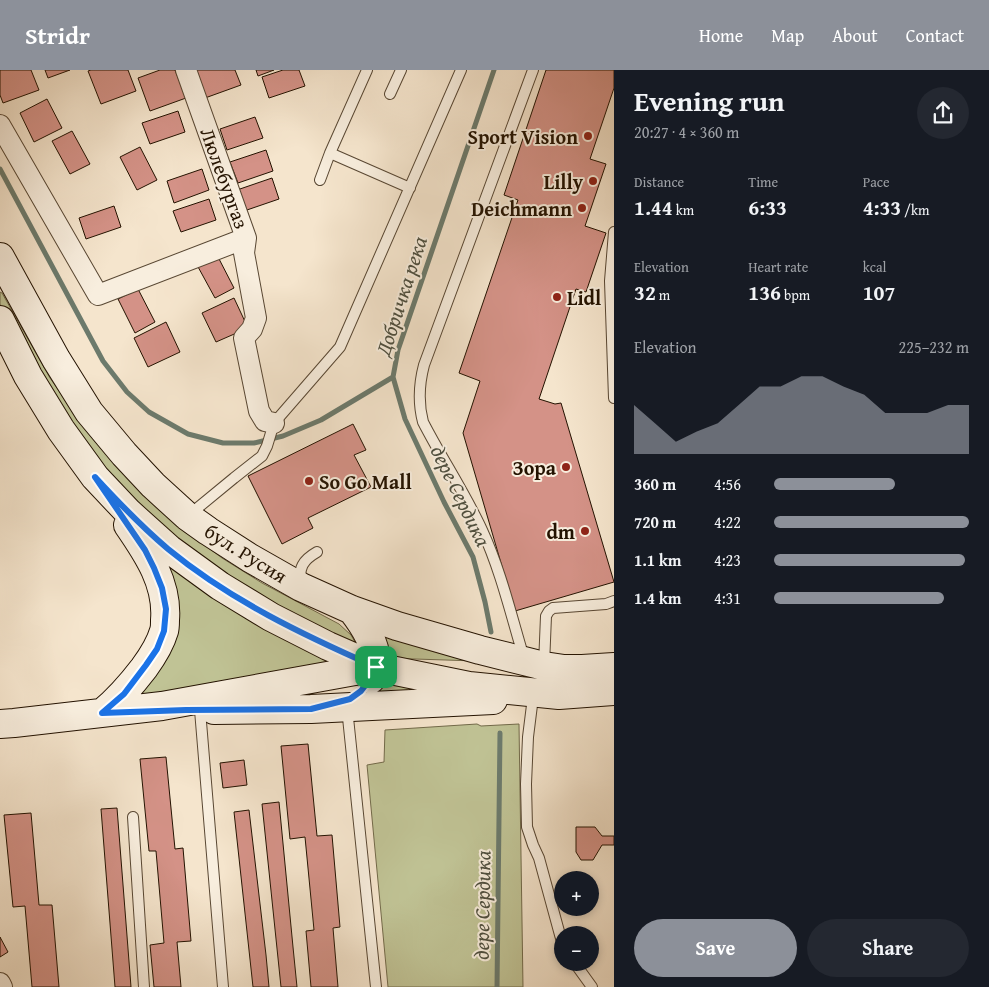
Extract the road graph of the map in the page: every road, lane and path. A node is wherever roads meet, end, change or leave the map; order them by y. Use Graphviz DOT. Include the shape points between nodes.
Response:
graph roads {
  1 [pos="186,70"];
  2 [pos="367,70"];
  3 [pos="401,70"];
  4 [pos="461,70"];
  5 [pos="533,70"];
  6 [pos="390,94"];
  7 [pos="0,125"];
  8 [pos="330,153"];
  9 [pos="320,180"];
  10 [pos="410,188"];
  11 [pos="614,232"];
  12 [pos="614,236"];
  13 [pos="246,238"];
  14 [pos="0,257"];
  15 [pos="612,281"];
  16 [pos="0,320"];
  17 [pos="612,324"];
  18 [pos="613,365"];
  19 [pos="614,398"];
  20 [pos="273,427"];
  21 [pos="95,477"];
  22 [pos="187,516"];
  23 [pos="317,552"];
  24 [pos="301,587"];
  25 [pos="614,601"];
  26 [pos="352,610"];
  27 [pos="376,667"];
  28 [pos="614,667"];
  29 [pos="545,677"];
  30 [pos="614,691"];
  31 [pos="347,707"];
  32 [pos="311,709"];
  33 [pos="200,710"];
  34 [pos="102,713"];
  35 [pos="0,724"];
  36 [pos="133,817"];
  37 [pos="558,926"];
  38 [pos="580,971"];
  39 [pos="0,983"];
  40 [pos="2,987"];
  41 [pos="144,987"];
  42 [pos="223,987"];
  43 [pos="376,987"];
  44 [pos="592,987"];
  1 -- 13 [label="street, Люлебургаз"];
  2 -- 8 [label="lane"];
  3 -- 6 [label="lane"];
  4 -- 10 [label="lane"];
  5 -- 29 [label="lane" via="424,365 419,393 423,422 468,501"];
  7 -- 13 [label="street" via="98,295"];
  8 -- 9 [label="lane"];
  8 -- 10 [label="lane"];
  10 -- 20 [label="lane" via="340,346"];
  11 -- 12 [label="lane"];
  12 -- 15 [label="lane"];
  13 -- 20 [label="street, Люлебургаз" via="244,253 256,318 244,338 258,410"];
  14 -- 22 [label="main road, бул. Русия" via="89,412 153,485"];
  15 -- 17 [label="lane"];
  16 -- 21 [label="main road, бул. Русия" via="28,376"];
  17 -- 18 [label="lane"];
  18 -- 19 [label="lane"];
  20 -- 22 [label="lane" via="262,456"];
  21 -- 27 [label="main road, бул. Русия" via="169,549 220,586 271,617"];
  21 -- 34 [label="main road" via="145,550 162,588 166,609 164,631 157,649 124,694"];
  22 -- 24 [label="main road, бул. Русия"];
  23 -- 24 [label="lane" via="303,563"];
  24 -- 26 [label="main road, бул. Русия"];
  25 -- 29 [label="lane" via="549,611 546,616"];
  26 -- 27 [label="main road" via="373,646"];
  26 -- 29 [label="main road, бул. Русия" via="480,650"];
  27 -- 29 [label="main road" via="467,668"];
  27 -- 32 [label="main road" via="361,691 350,699"];
  27 -- 34 [label="main road" via="162,706"];
  28 -- 29 [label="main road, бул. Русия" via="582,669"];
  29 -- 30 [label="main road, бул. Русия"];
  29 -- 31 [label="main road" via="476,702"];
  29 -- 37 [label="lane" via="528,737 527,827 540,858"];
  31 -- 32 [label="main road"];
  31 -- 43 [label="lane"];
  32 -- 33 [label="main road"];
  33 -- 34 [label="main road"];
  33 -- 42 [label="lane"];
  34 -- 35 [label="main road"];
  36 -- 41 [label="lane"];
  38 -- 44 [label="lane"];
  39 -- 40 [label="street"];
}
